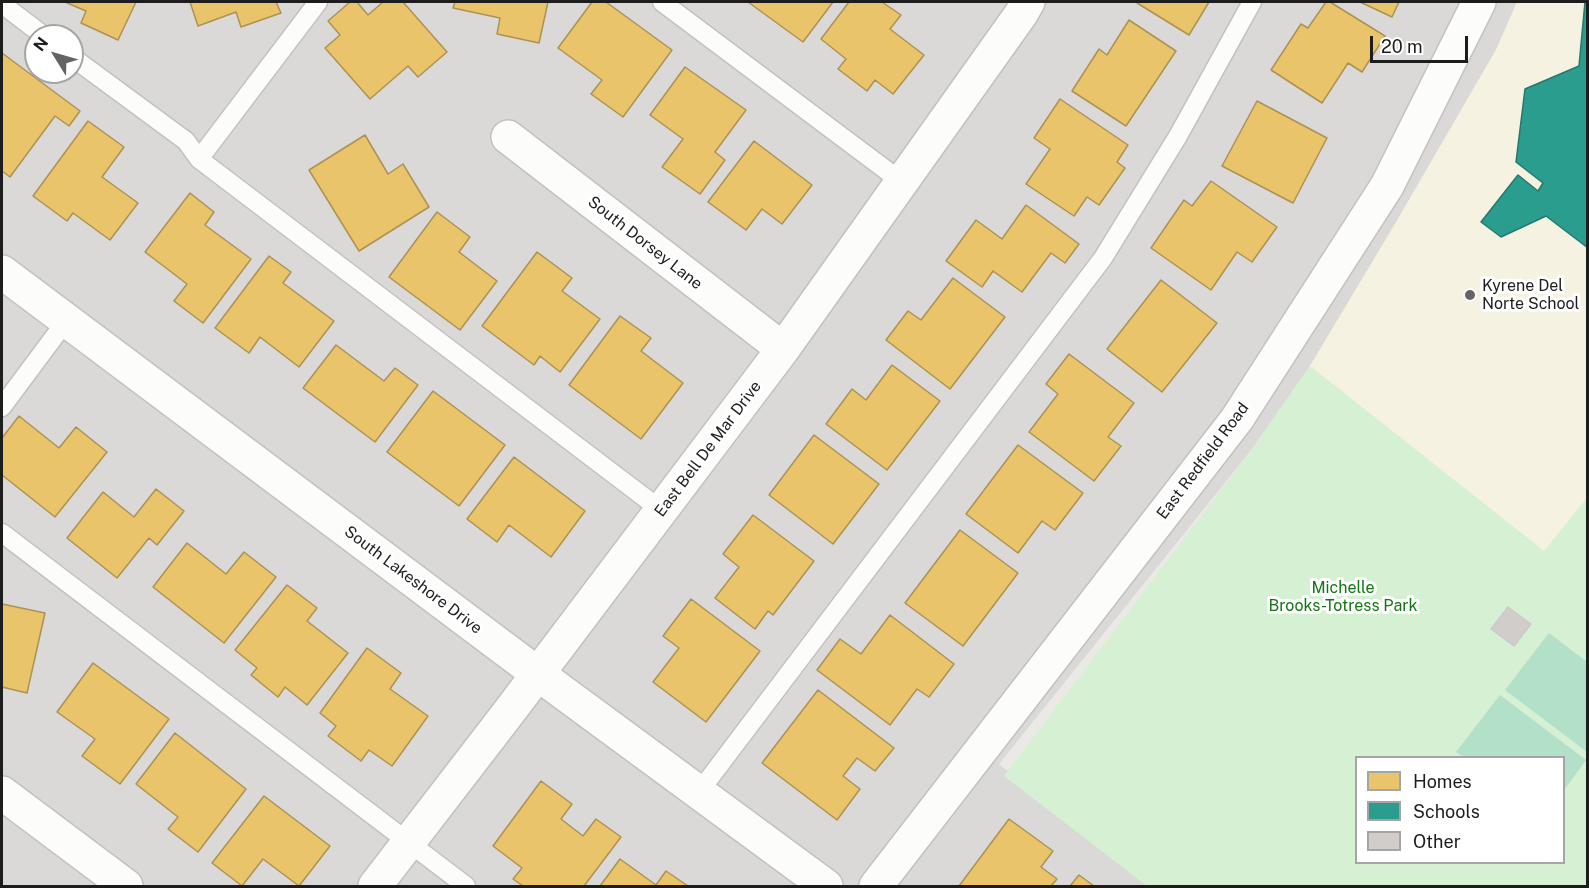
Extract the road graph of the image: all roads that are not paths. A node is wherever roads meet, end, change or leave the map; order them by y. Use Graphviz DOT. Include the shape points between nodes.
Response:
graph roads {
  1 [pos="318,2"];
  2 [pos="662,2"];
  3 [pos="1252,2"];
  4 [pos="1479,2"];
  5 [pos="2,4"];
  6 [pos="1018,6"];
  7 [pos="28,24"];
  8 [pos="84,66"];
  9 [pos="508,137"];
  10 [pos="199,159"];
  11 [pos="902,182"];
  12 [pos="2,272"];
  13 [pos="66,321"];
  14 [pos="783,349"];
  15 [pos="2,407"];
  16 [pos="661,510"];
  17 [pos="2,533"];
  18 [pos="538,674"];
  19 [pos="699,792"];
  20 [pos="2,793"];
  21 [pos="408,843"];
  22 [pos="126,886"];
  23 [pos="375,886"];
  24 [pos="466,886"];
  25 [pos="826,886"];
  26 [pos="876,886"];
  1 -- 10 [label="lane"];
  2 -- 11 [label="lane"];
  3 -- 19 [label="lane" via="1178,136 1103,258"];
  4 -- 26 [label="street, East Redfield Road" via="1387,186 1237,420"];
  5 -- 7 [label="lane"];
  6 -- 11 [label="street, East Bell De Mar Drive"];
  8 -- 10 [label="lane" via="186,141"];
  9 -- 14 [label="street, South Dorsey Lane"];
  10 -- 16 [label="lane"];
  11 -- 14 [label="street, East Bell De Mar Drive"];
  12 -- 13 [label="street, South Lakeshore Drive"];
  13 -- 15 [label="lane"];
  13 -- 18 [label="street, South Lakeshore Drive"];
  14 -- 16 [label="street, East Bell De Mar Drive"];
  16 -- 18 [label="street, East Bell De Mar Drive"];
  17 -- 21 [label="lane"];
  18 -- 19 [label="street, South Lakeshore Drive"];
  18 -- 21 [label="street, East Bell De Mar Drive"];
  19 -- 25 [label="street, South Lakeshore Drive"];
  20 -- 22 [label="street"];
  21 -- 23 [label="street, East Bell De Mar Drive"];
  21 -- 24 [label="lane"];
}
